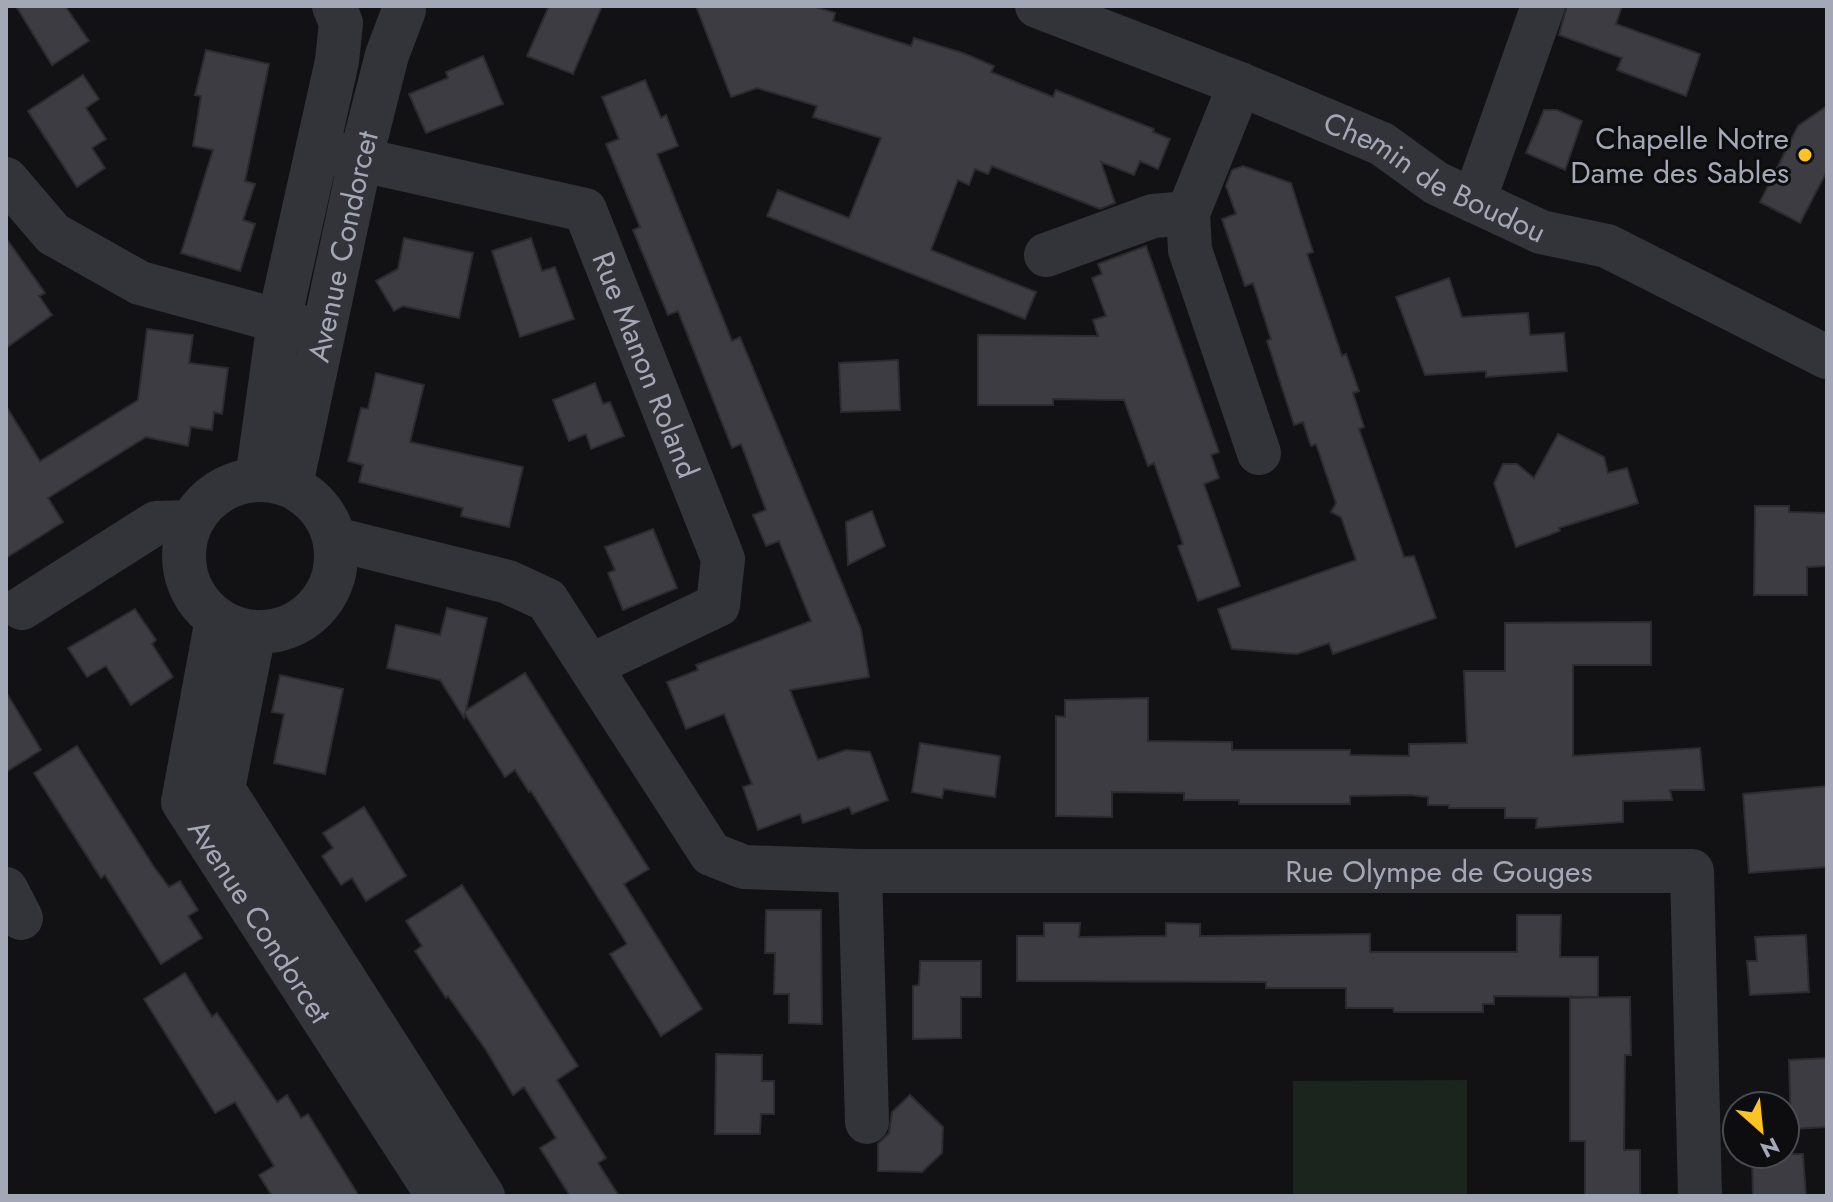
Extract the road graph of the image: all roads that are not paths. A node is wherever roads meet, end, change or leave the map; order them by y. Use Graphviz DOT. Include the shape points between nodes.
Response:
graph roads {
  1 [pos="334,6"];
  2 [pos="357,6"];
  3 [pos="1037,6"];
  4 [pos="1543,6"];
  5 [pos="411,8"];
  6 [pos="1240,84"];
  7 [pos="318,150"];
  8 [pos="360,161"];
  9 [pos="6,179"];
  10 [pos="1474,201"];
  11 [pos="1188,213"];
  12 [pos="1046,255"];
  13 [pos="279,321"];
  14 [pos="323,333"];
  15 [pos="1827,357"];
  16 [pos="1259,453"];
  17 [pos="274,482"];
  18 [pos="191,522"];
  19 [pos="335,539"];
  20 [pos="22,608"];
  21 [pos="235,626"];
  22 [pos="590,666"];
  23 [pos="860,871"];
  24 [pos="867,1122"];
  25 [pos="438,1196"];
  26 [pos="483,1196"];
  27 [pos="1700,1196"];
  1 -- 7 [label="street, Avenue Condorcet" via="341,23 337,61"];
  2 -- 5 [label="street" via="377,12"];
  3 -- 6 [label="street, Chemin de Boudou"];
  4 -- 10 [label="street"];
  5 -- 8 [label="street, Avenue Condorcet" via="387,55"];
  6 -- 10 [label="street, Chemin de Boudou" via="1382,144 1436,183"];
  6 -- 11 [label="street"];
  7 -- 8 [label="street"];
  7 -- 13 [label="street, Avenue Condorcet"];
  8 -- 14 [label="street, Avenue Condorcet"];
  8 -- 22 [label="street, Rue Manon Roland" via="585,210 723,559 718,605"];
  9 -- 13 [label="street" via="53,234 140,283"];
  10 -- 15 [label="street, Chemin de Boudou" via="1541,232 1607,246"];
  11 -- 12 [label="street" via="1153,216"];
  11 -- 16 [label="street" via="1190,250"];
  13 -- 14 [label="street"];
  13 -- 17 [label="street, Avenue Condorcet"];
  14 -- 17 [label="street, Avenue Condorcet"];
  17 -- 18 [label="street" via="222,489"];
  17 -- 19 [label="street" via="307,495 325,514"];
  18 -- 20 [label="street" via="156,523"];
  18 -- 21 [label="street" via="184,548 187,578 198,601"];
  19 -- 21 [label="street" via="336,569 327,594 310,614 287,628"];
  19 -- 22 [label="street, Rue Olympe de Gouges" via="508,582 547,600"];
  21 -- 25 [label="street, Avenue Condorcet" via="183,802"];
  21 -- 26 [label="street, Avenue Condorcet" via="223,789"];
  22 -- 23 [label="street, Rue Olympe de Gouges" via="711,854 744,867"];
  23 -- 24 [label="street"];
  23 -- 27 [label="street, Rue Olympe de Gouges" via="1692,871"];
}
